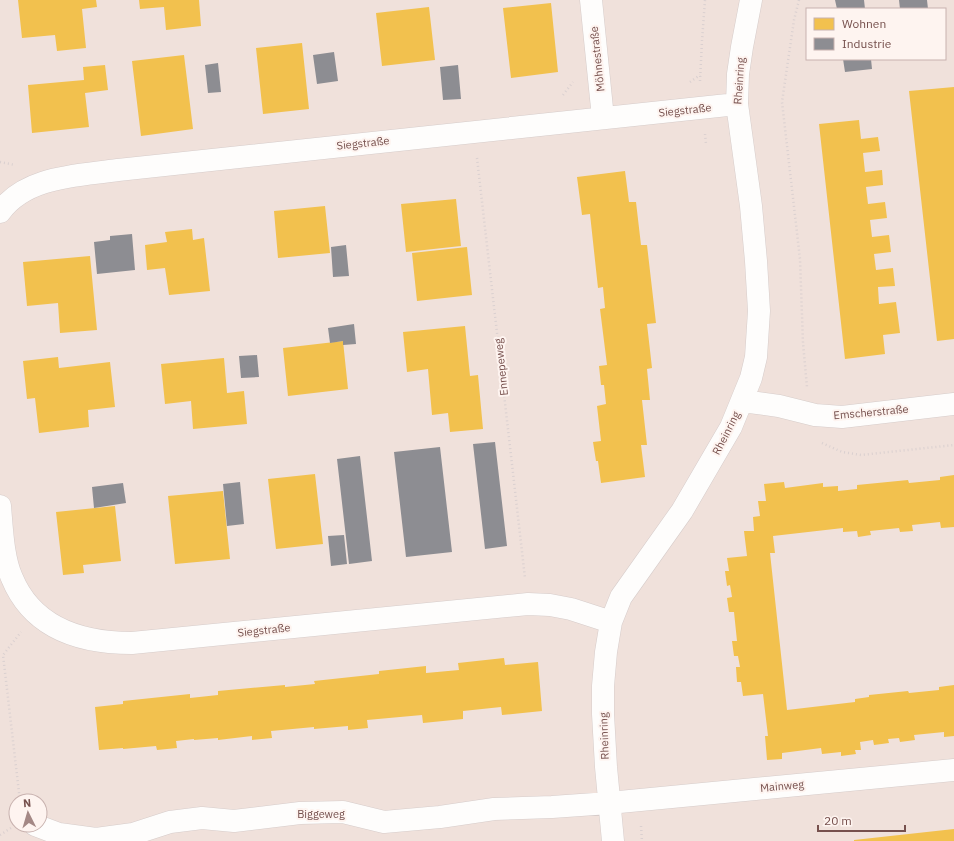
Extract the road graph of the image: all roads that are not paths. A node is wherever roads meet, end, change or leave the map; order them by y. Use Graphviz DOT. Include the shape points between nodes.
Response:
graph roads {
  1 [pos="591,0"];
  2 [pos="751,0"];
  3 [pos="737,104"];
  4 [pos="603,118"];
  5 [pos="9,190"];
  6 [pos="0,212"];
  7 [pos="742,401"];
  8 [pos="954,404"];
  9 [pos="0,506"];
  10 [pos="611,622"];
  11 [pos="954,770"];
  12 [pos="609,803"];
  13 [pos="48,830"];
  14 [pos="613,841"];
  1 -- 4 [label="street, Möhnestraße"];
  2 -- 3 [label="street, Rheinring" via="738,74"];
  3 -- 4 [label="street, Siegstraße"];
  3 -- 7 [label="street, Rheinring" via="751,206 759,311 756,357"];
  4 -- 5 [label="street, Siegstraße" via="118,170 51,180 29,188"];
  5 -- 6 [label="street, Siegstraße"];
  7 -- 8 [label="street, Emscherstraße" via="842,417"];
  7 -- 10 [label="street, Rheinring" via="718,452 682,511 622,597"];
  9 -- 10 [label="street, Siegstraße" via="12,577 27,604 51,625 73,635 100,642 132,643 528,604 571,609"];
  10 -- 12 [label="street, Rheinring" via="603,686"];
  11 -- 12 [label="street, Mainweg"];
  12 -- 13 [label="street, Biggeweg" via="494,809 384,822 343,812 300,813 234,820 202,818 170,822 133,834 96,839"];
  12 -- 14 [label="street, Rheinring"];
}
